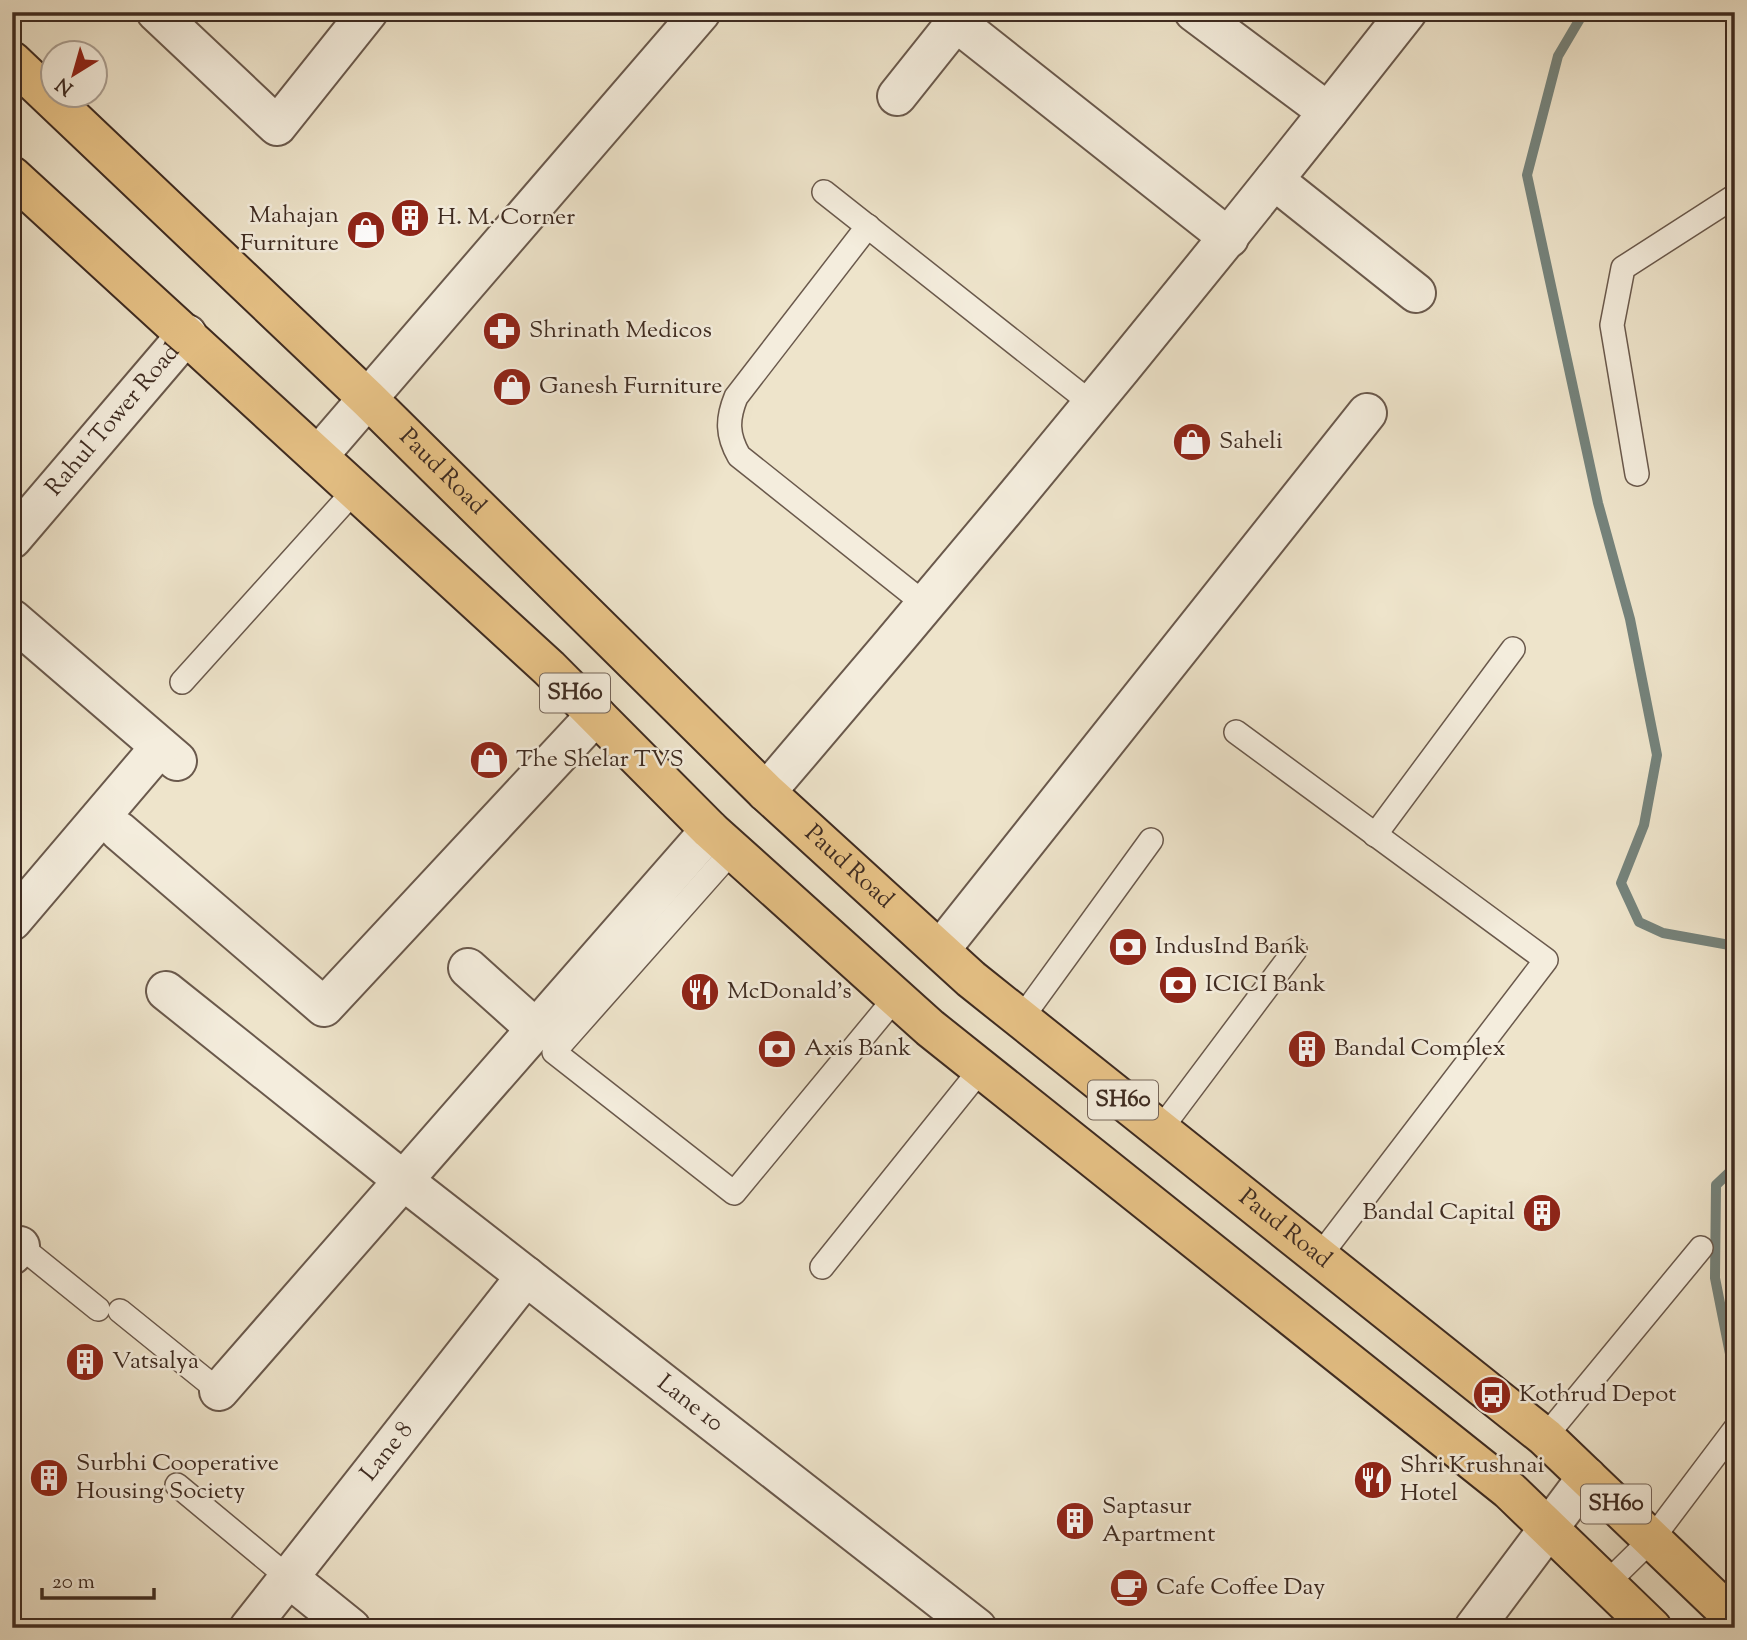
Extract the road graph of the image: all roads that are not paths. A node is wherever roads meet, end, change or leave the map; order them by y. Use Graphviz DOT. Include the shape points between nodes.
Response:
graph roads {
  1 [pos="156,12"];
  2 [pos="369,12"];
  3 [pos="701,12"];
  4 [pos="1195,12"];
  5 [pos="1407,12"];
  6 [pos="960,17"];
  7 [pos="12,61"];
  8 [pos="897,96"];
  9 [pos="1328,112"];
  10 [pos="12,176"];
  11 [pos="1275,180"];
  12 [pos="824,192"];
  13 [pos="1735,196"];
  14 [pos="869,226"];
  15 [pos="1228,238"];
  16 [pos="1416,293"];
  17 [pos="187,334"];
  18 [pos="368,399"];
  19 [pos="1091,404"];
  20 [pos="1367,413"];
  21 [pos="318,456"];
  22 [pos="1637,474"];
  23 [pos="355,490"];
  24 [pos="12,540"];
  25 [pos="926,605"];
  26 [pos="12,619"];
  27 [pos="1513,649"];
  28 [pos="181,682"];
  29 [pos="596,715"];
  30 [pos="1236,732"];
  31 [pos="766,792"];
  32 [pos="119,831"];
  33 [pos="1375,835"];
  34 [pos="722,840"];
  35 [pos="1150,840"];
  36 [pos="12,921"];
  37 [pos="940,950"];
  38 [pos="1295,950"];
  39 [pos="468,968"];
  40 [pos="166,991"];
  41 [pos="896,997"];
  42 [pos="1021,1019"];
  43 [pos="536,1029"];
  44 [pos="981,1069"];
  45 [pos="1160,1130"];
  46 [pos="404,1181"];
  47 [pos="1701,1248"];
  48 [pos="16,1251"];
  49 [pos="1319,1257"];
  50 [pos="822,1266"];
  51 [pos="526,1276"];
  52 [pos="219,1391"];
  53 [pos="1732,1432"];
  54 [pos="1545,1437"];
  55 [pos="1587,1477"];
  56 [pos="177,1485"];
  57 [pos="1549,1528"];
  58 [pos="1652,1539"];
  59 [pos="289,1578"];
  60 [pos="1606,1584"];
  61 [pos="1735,1619"];
  62 [pos="249,1628"];
  63 [pos="351,1628"];
  64 [pos="977,1628"];
  65 [pos="1474,1628"];
  66 [pos="1652,1628"];
  1 -- 2 [label="street" via="277,126"];
  3 -- 18 [label="street"];
  4 -- 9 [label="street"];
  5 -- 9 [label="street"];
  6 -- 8 [label="street"];
  6 -- 15 [label="street"];
  7 -- 18 [label="main road, Paud Road / SH60"];
  9 -- 11 [label="street"];
  10 -- 17 [label="main road, SH60"];
  11 -- 15 [label="street"];
  11 -- 16 [label="street"];
  12 -- 14 [label="lane"];
  13 -- 22 [label="lane" via="1623,268 1612,325"];
  14 -- 19 [label="lane"];
  14 -- 25 [label="lane" via="736,397 729,428 731,442 739,456"];
  15 -- 19 [label="street"];
  17 -- 21 [label="main road, SH60"];
  17 -- 24 [label="street, Rahul Tower Road"];
  18 -- 21 [label="street"];
  18 -- 31 [label="main road, Paud Road / SH60"];
  19 -- 25 [label="street"];
  20 -- 37 [label="street"];
  21 -- 23 [label="main road, SH60"];
  23 -- 28 [label="lane"];
  23 -- 29 [label="main road, SH60"];
  25 -- 31 [label="street"];
  26 -- 36 [label="street" via="168,754"];
  27 -- 33 [label="lane"];
  29 -- 32 [label="street" via="324,1007"];
  29 -- 34 [label="main road, SH60"];
  30 -- 33 [label="lane"];
  31 -- 37 [label="main road, Paud Road / SH60"];
  33 -- 49 [label="lane" via="1546,960"];
  34 -- 41 [label="main road, SH60"];
  34 -- 41 [label="lane" via="554,1052 734,1193"];
  34 -- 43 [label="street"];
  35 -- 42 [label="lane"];
  37 -- 42 [label="main road, Paud Road / SH60"];
  38 -- 45 [label="lane"];
  39 -- 43 [label="street"];
  40 -- 46 [label="street, Lane 10"];
  41 -- 44 [label="main road, SH60"];
  42 -- 45 [label="main road, Paud Road / SH60"];
  43 -- 46 [label="street"];
  44 -- 50 [label="lane"];
  44 -- 57 [label="main road, SH60" via="1509,1490"];
  45 -- 49 [label="main road, Paud Road / SH60"];
  46 -- 51 [label="street, Lane 10"];
  46 -- 52 [label="street"];
  47 -- 54 [label="lane"];
  48 -- 52 [label="lane" via="109,1310"];
  49 -- 54 [label="main road, Paud Road / SH60"];
  51 -- 59 [label="street, Lane 8"];
  51 -- 64 [label="street, Lane 10"];
  53 -- 58 [label="lane"];
  54 -- 55 [label="main road, Paud Road / SH60"];
  55 -- 57 [label="street"];
  55 -- 58 [label="main road, Paud Road / SH60"];
  56 -- 59 [label="lane"];
  57 -- 60 [label="main road, SH60"];
  57 -- 65 [label="street"];
  58 -- 60 [label="lane"];
  58 -- 61 [label="main road, Paud Road / SH60"];
  59 -- 62 [label="street, Lane 8"];
  59 -- 63 [label="street"];
  60 -- 66 [label="main road, SH60"];
}
